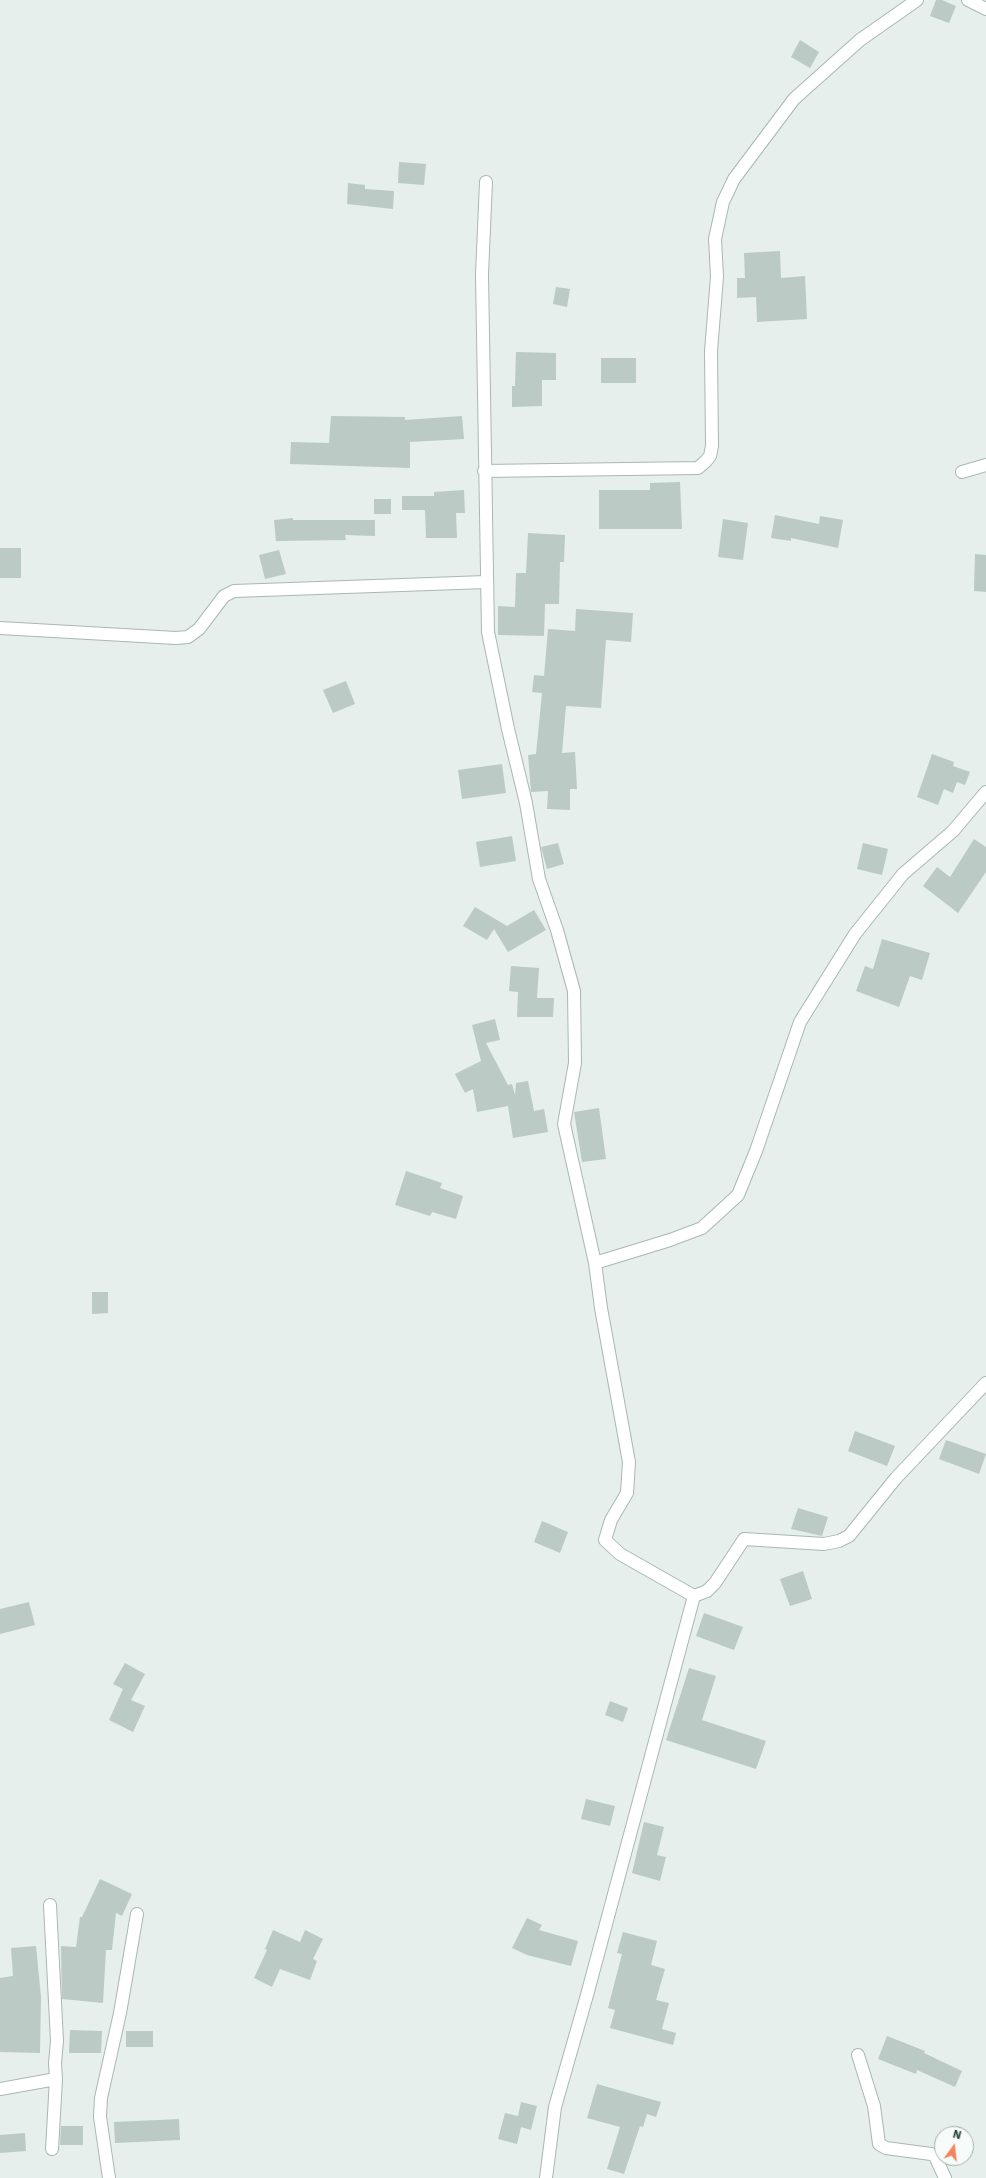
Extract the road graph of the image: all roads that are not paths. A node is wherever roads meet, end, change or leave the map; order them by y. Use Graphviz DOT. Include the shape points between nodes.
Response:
graph roads {
  1 [pos="917,0"];
  2 [pos="968,0"];
  3 [pos="986,9"];
  4 [pos="486,182"];
  5 [pos="986,466"];
  6 [pos="484,471"];
  7 [pos="962,472"];
  8 [pos="486,582"];
  9 [pos="0,628"];
  10 [pos="986,792"];
  11 [pos="595,1263"];
  12 [pos="986,1383"];
  13 [pos="694,1596"];
  14 [pos="50,1905"];
  15 [pos="137,1914"];
  16 [pos="858,2055"];
  17 [pos="56,2079"];
  18 [pos="0,2089"];
  19 [pos="52,2149"];
  20 [pos="109,2178"];
  21 [pos="546,2178"];
  22 [pos="945,2178"];
  1 -- 6 [label="street" via="860,40 794,99 734,179 726,196 715,238 717,276 711,351 712,446 706,461 698,468"];
  2 -- 3 [label="street"];
  4 -- 6 [label="street" via="482,274"];
  5 -- 7 [label="street"];
  6 -- 8 [label="street"];
  8 -- 9 [label="street" via="234,591 224,596 199,629 188,637"];
  8 -- 11 [label="street" via="488,632 526,803 539,878 574,991 575,1063 564,1124"];
  10 -- 11 [label="street" via="953,831 903,874 856,934 800,1022 738,1196 702,1228"];
  11 -- 13 [label="street" via="630,1462 627,1492 610,1520 605,1540 620,1554"];
  12 -- 13 [label="street" via="896,1478 849,1536 840,1541 824,1544 748,1537 744,1539 715,1583 707,1591"];
  13 -- 21 [label="street" via="590,1987 555,2107"];
  14 -- 17 [label="street" via="57,2041 54,2063"];
  15 -- 20 [label="street" via="120,2013 101,2098 100,2117"];
  16 -- 22 [label="street" via="874,2106 879,2144 886,2148 931,2154"];
  17 -- 18 [label="street"];
  17 -- 19 [label="street"];
}
